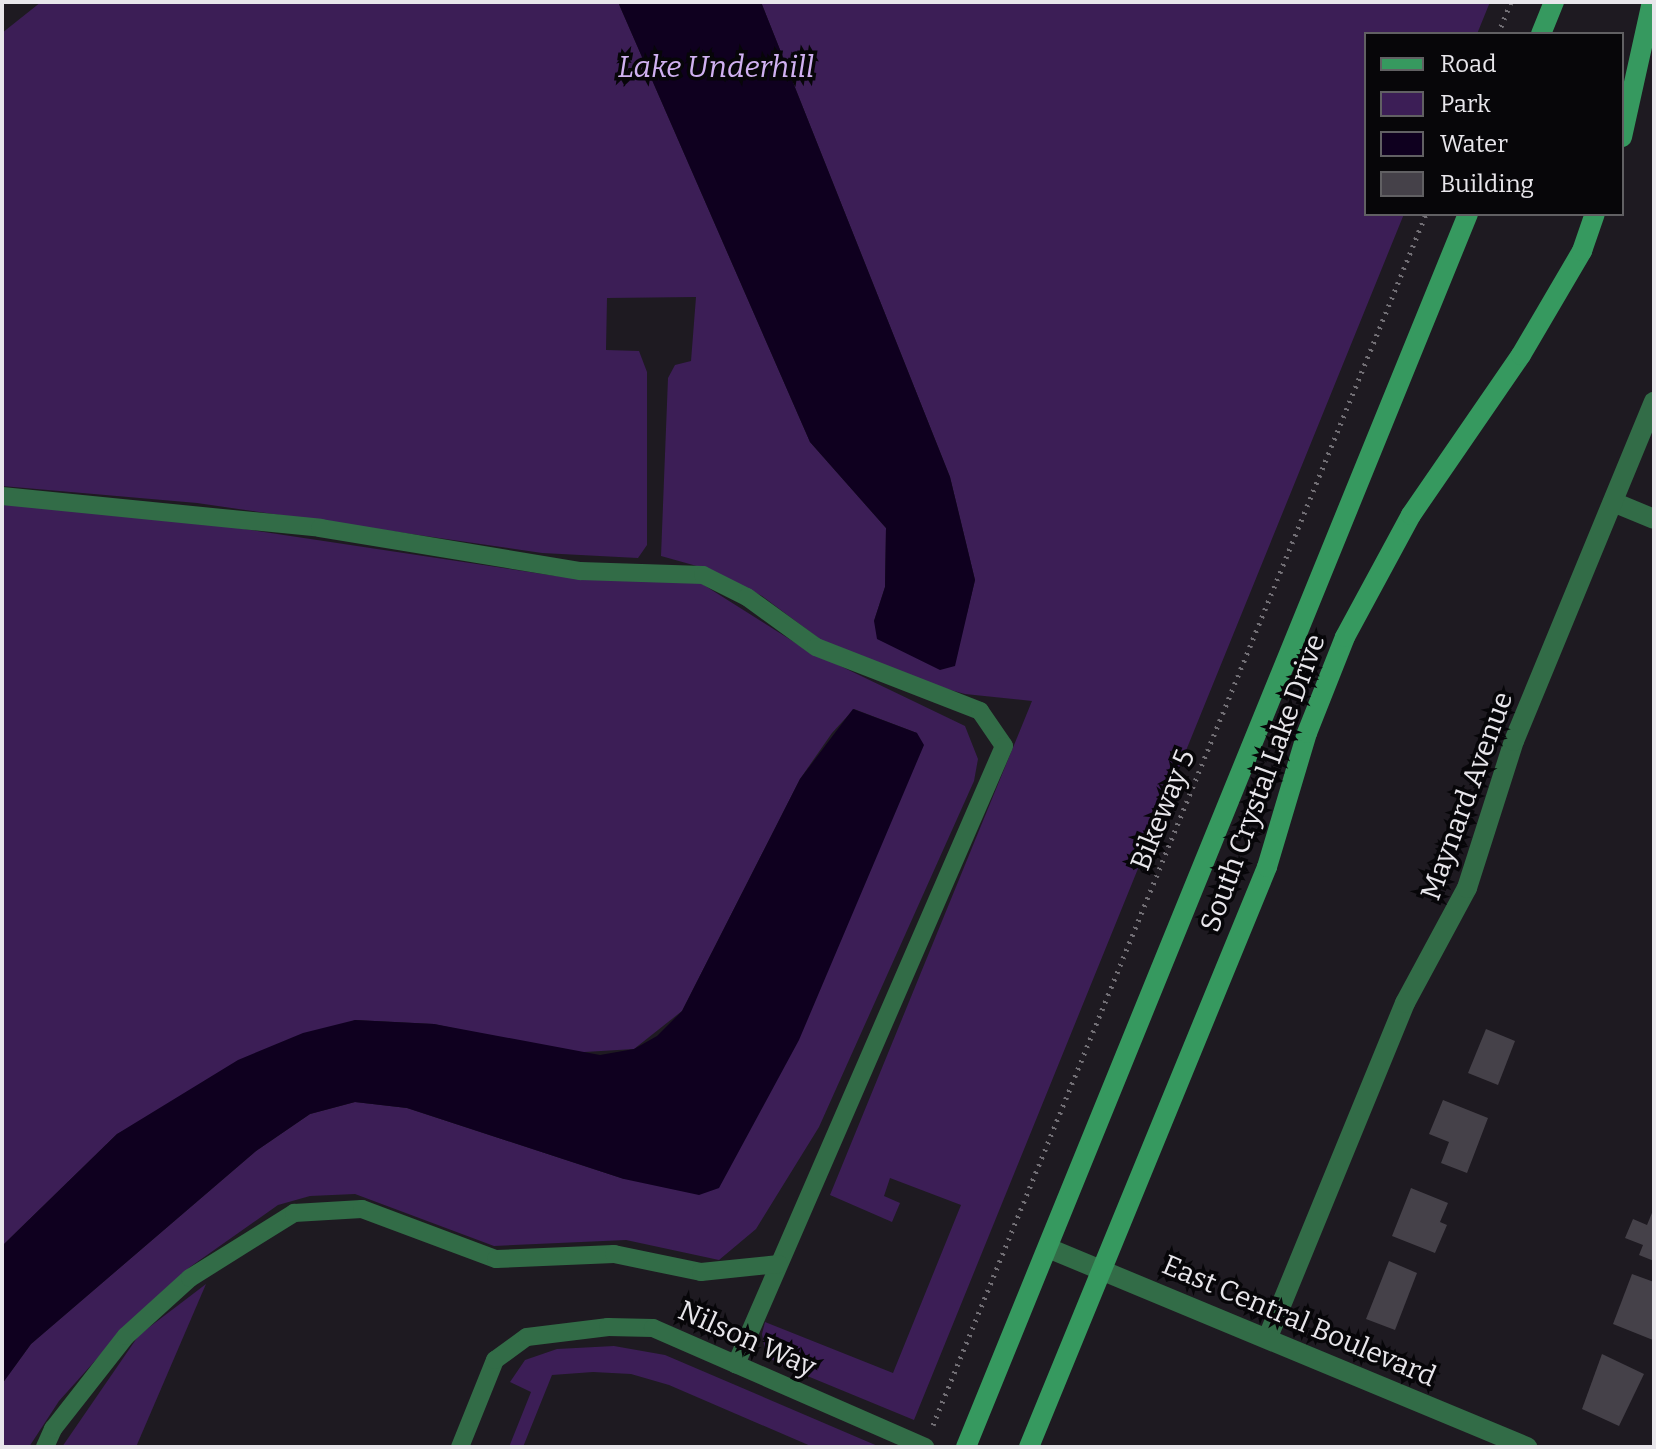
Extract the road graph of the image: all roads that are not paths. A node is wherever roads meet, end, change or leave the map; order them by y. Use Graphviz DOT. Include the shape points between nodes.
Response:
graph roads {
  1 [pos="1554,2"];
  2 [pos="1652,2"];
  3 [pos="1542,32"];
  4 [pos="1624,128"];
  5 [pos="1467,216"];
  6 [pos="1594,216"];
  7 [pos="1654,402"];
  8 [pos="2,496"];
  9 [pos="1613,502"];
  10 [pos="1654,519"];
  11 [pos="1048,1248"];
  12 [pos="779,1264"];
  13 [pos="1101,1270"];
  14 [pos="1268,1337"];
  15 [pos="736,1364"];
  16 [pos="45,1447"];
  17 [pos="460,1447"];
  18 [pos="925,1447"];
  19 [pos="966,1447"];
  20 [pos="1029,1447"];
  21 [pos="1527,1447"];
  1 -- 3 [label="main road"];
  2 -- 4 [label="main road"];
  5 -- 11 [label="main road, South Crystal Lake Drive"];
  6 -- 13 [label="main road, South Crystal Lake Drive" via="1582,251 1521,355 1411,515 1345,637 1307,733 1267,867"];
  7 -- 9 [label="street, Maynard Avenue"];
  8 -- 12 [label="lane" via="320,528 580,571 703,575 747,597 816,647 980,711 1004,746"];
  9 -- 10 [label="street"];
  9 -- 14 [label="street, Maynard Avenue" via="1514,741 1467,888 1405,1003"];
  11 -- 13 [label="street, East Central Boulevard"];
  11 -- 19 [label="main road, South Crystal Lake Drive"];
  12 -- 15 [label="lane"];
  12 -- 16 [label="lane" via="701,1272 614,1254 496,1259 362,1209 294,1213 190,1278 126,1336 53,1429"];
  13 -- 14 [label="street, East Central Boulevard"];
  13 -- 20 [label="main road, South Crystal Lake Drive"];
  14 -- 21 [label="street, East Central Boulevard"];
  15 -- 17 [label="lane, Nilson Way" via="653,1328 608,1327 527,1337 495,1360"];
  15 -- 18 [label="lane, Nilson Way"];
}
